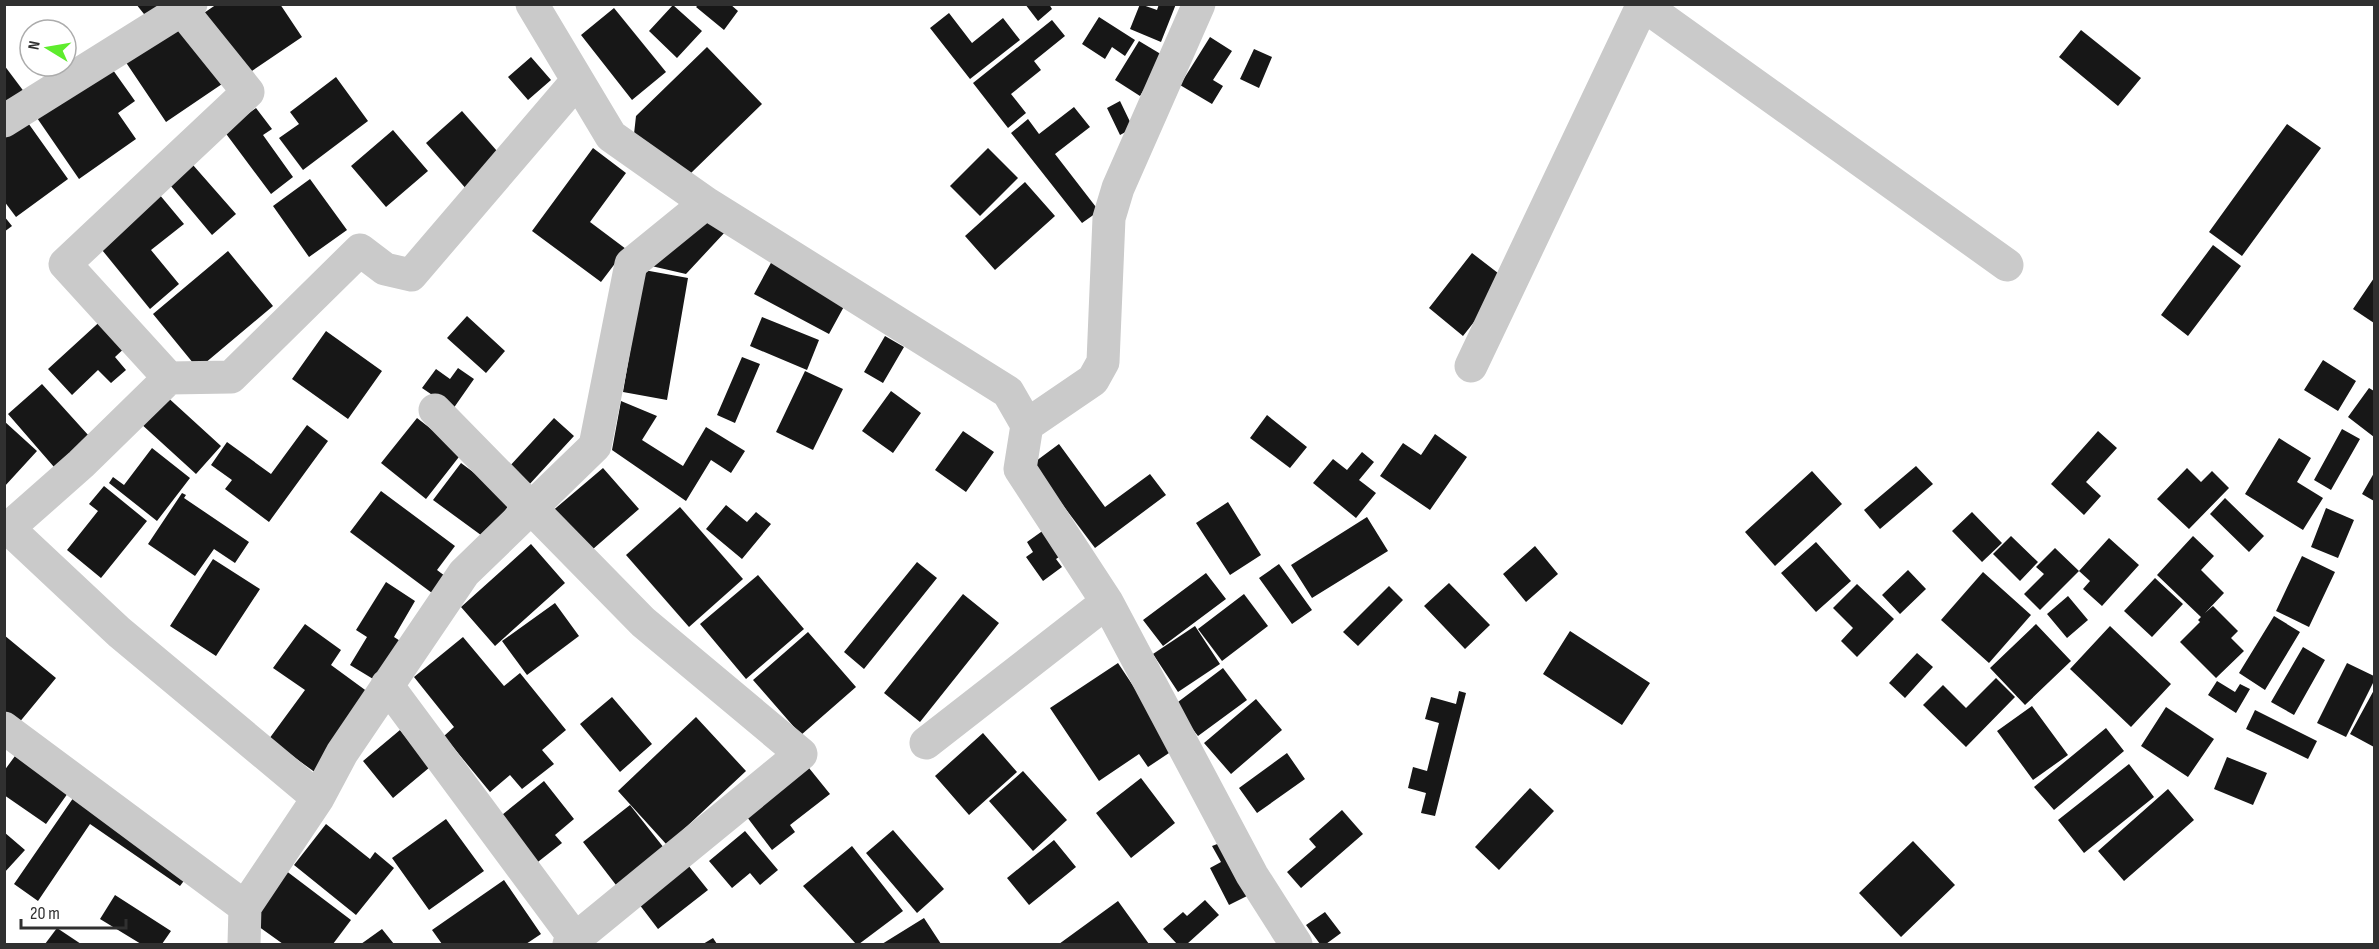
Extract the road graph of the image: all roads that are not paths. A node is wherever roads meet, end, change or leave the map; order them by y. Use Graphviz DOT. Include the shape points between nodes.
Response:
graph roads {
  1 [pos="532,4"];
  2 [pos="1199,4"];
  3 [pos="1643,5"];
  4 [pos="186,7"];
  5 [pos="577,81"];
  6 [pos="4,121"];
  7 [pos="706,203"];
  8 [pos="2007,265"];
  9 [pos="1472,366"];
  10 [pos="169,378"];
  11 [pos="435,410"];
  12 [pos="1027,425"];
  13 [pos="531,509"];
  14 [pos="6,530"];
  15 [pos="1107,602"];
  16 [pos="387,685"];
  17 [pos="4,728"];
  18 [pos="927,742"];
  19 [pos="318,798"];
  20 [pos="245,907"];
  21 [pos="572,942"];
  22 [pos="244,945"];
  23 [pos="1296,945"];
  1 -- 5 [label="street"];
  2 -- 12 [label="street" via="1118,188 1109,218 1103,362 1093,380"];
  3 -- 8 [label="street"];
  3 -- 9 [label="street"];
  4 -- 6 [label="street"];
  4 -- 10 [label="street" via="248,92 65,264"];
  5 -- 7 [label="street" via="610,136"];
  5 -- 10 [label="street" via="411,274 385,269 360,250 231,377"];
  7 -- 12 [label="street" via="1008,393"];
  7 -- 13 [label="street" via="631,264 595,446"];
  10 -- 14 [label="street"];
  11 -- 13 [label="street"];
  12 -- 15 [label="street" via="1020,469"];
  13 -- 16 [label="street" via="464,573"];
  13 -- 21 [label="street" via="643,622 801,754"];
  14 -- 19 [label="street" via="119,632"];
  15 -- 18 [label="street"];
  15 -- 23 [label="street" via="1252,875"];
  16 -- 19 [label="street"];
  16 -- 21 [label="street"];
  17 -- 20 [label="street"];
  19 -- 20 [label="street"];
  20 -- 22 [label="street"];
}
